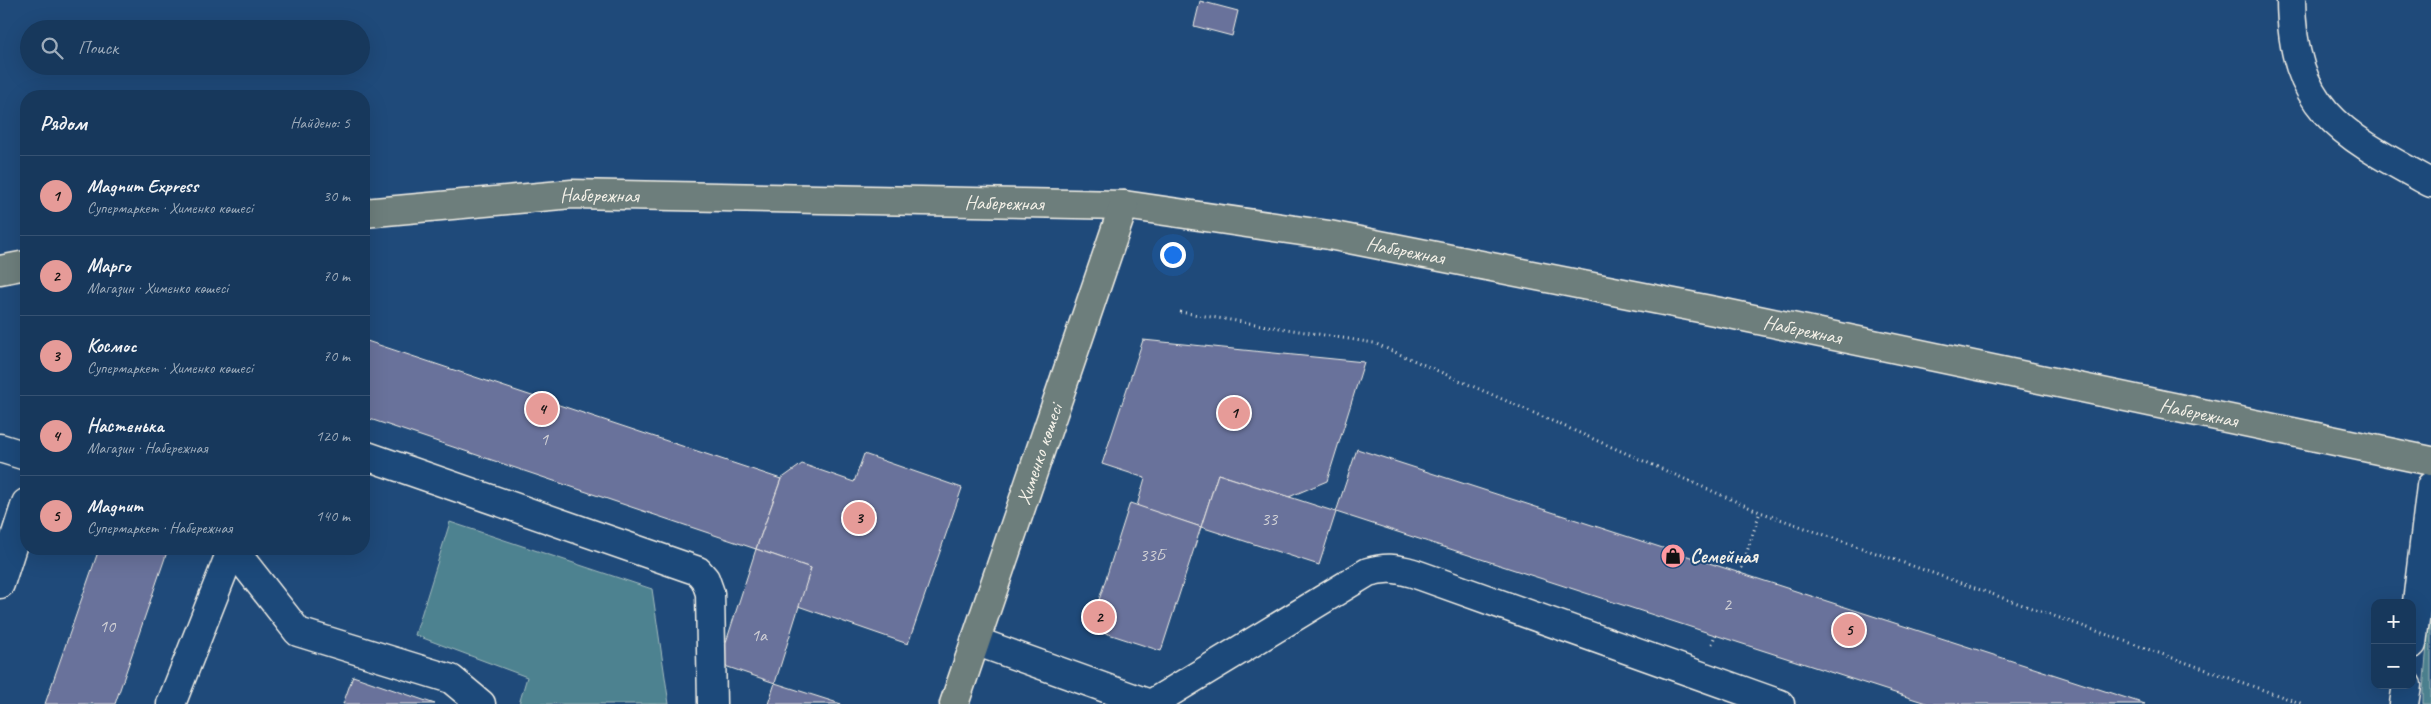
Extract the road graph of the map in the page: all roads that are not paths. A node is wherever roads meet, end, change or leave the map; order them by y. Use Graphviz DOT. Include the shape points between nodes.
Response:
graph roads {
  1 [pos="2291,0"];
  2 [pos="2431,183"];
  3 [pos="1124,205"];
  4 [pos="370,212"];
  5 [pos="20,266"];
  6 [pos="0,270"];
  7 [pos="0,448"];
  8 [pos="20,454"];
  9 [pos="370,456"];
  10 [pos="2431,461"];
  11 [pos="2431,486"];
  12 [pos="20,522"];
  13 [pos="230,555"];
  14 [pos="237,555"];
  15 [pos="0,584"];
  16 [pos="2416,611"];
  17 [pos="975,641"];
  18 [pos="2406,689"];
  19 [pos="171,704"];
  20 [pos="481,704"];
  21 [pos="712,704"];
  22 [pos="954,704"];
  23 [pos="1151,704"];
  24 [pos="1780,704"];
  25 [pos="2404,704"];
  1 -- 2 [label="street" via="2291,26 2299,68 2316,102 2352,137"];
  3 -- 4 [label="main road, Набережная" via="572,194"];
  3 -- 10 [label="main road, Набережная" via="1329,235 1686,305"];
  3 -- 17 [label="main road, Хименко көшесі"];
  5 -- 6 [label="main road"];
  7 -- 8 [label="street"];
  9 -- 21 [label="street" via="698,570 710,593"];
  11 -- 16 [label="street"];
  12 -- 15 [label="street"];
  13 -- 19 [label="street"];
  14 -- 20 [label="street" via="298,632 450,679"];
  17 -- 22 [label="main road, Хименко көшесі"];
  17 -- 23 [label="street"];
  18 -- 25 [label="street"];
  23 -- 24 [label="street" via="1368,572 1389,568 1414,573"];
}
